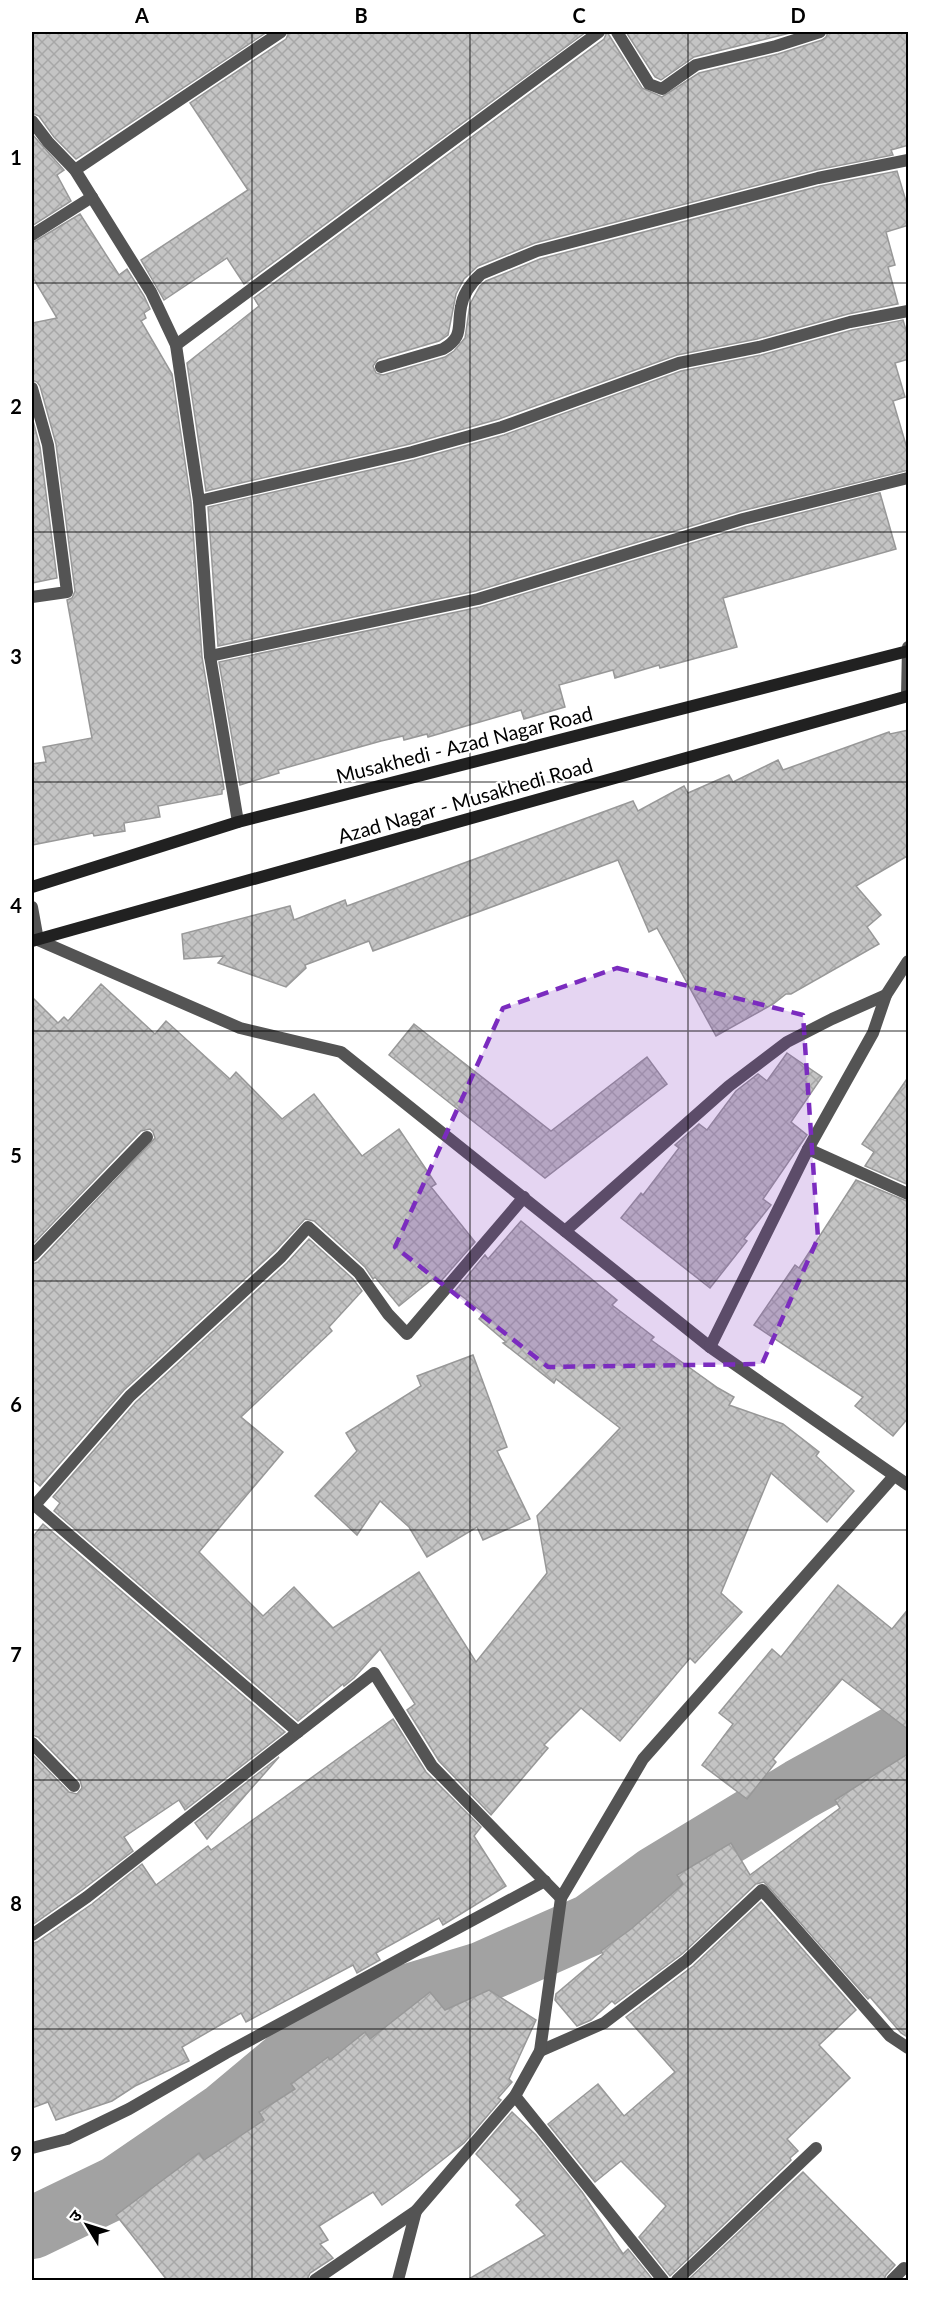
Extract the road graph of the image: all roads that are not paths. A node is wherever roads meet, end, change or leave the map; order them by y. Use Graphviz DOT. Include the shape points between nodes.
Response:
graph roads {
  1 [pos="281,32"];
  2 [pos="599,32"];
  3 [pos="617,32"];
  4 [pos="820,32"];
  5 [pos="32,121"];
  6 [pos="909,160"];
  7 [pos="75,170"];
  8 [pos="92,197"];
  9 [pos="32,235"];
  10 [pos="909,311"];
  11 [pos="176,345"];
  12 [pos="381,367"];
  13 [pos="32,388"];
  14 [pos="909,478"];
  15 [pos="199,501"];
  16 [pos="32,597"];
  17 [pos="908,650"];
  18 [pos="210,656"];
  19 [pos="908,696"];
  20 [pos="238,822"];
  21 [pos="32,887"];
  22 [pos="32,907"];
  23 [pos="35,940"];
  24 [pos="909,961"];
  25 [pos="886,995"];
  26 [pos="147,1137"];
  27 [pos="808,1149"];
  28 [pos="909,1194"];
  29 [pos="524,1197"];
  30 [pos="565,1231"];
  31 [pos="32,1256"];
  32 [pos="710,1347"];
  33 [pos="894,1476"];
  34 [pos="909,1485"];
  35 [pos="33,1504"];
  36 [pos="298,1732"];
  37 [pos="32,1743"];
  38 [pos="74,1786"];
  39 [pos="544,1881"];
  40 [pos="561,1898"];
  41 [pos="32,1935"];
  42 [pos="909,2048"];
  43 [pos="540,2051"];
  44 [pos="515,2096"];
  45 [pos="32,2148"];
  46 [pos="816,2148"];
  47 [pos="416,2211"];
  48 [pos="904,2268"];
  49 [pos="315,2280"];
  50 [pos="398,2280"];
  51 [pos="663,2280"];
  52 [pos="677,2280"];
  53 [pos="892,2280"];
  1 -- 7 [label="street"];
  2 -- 11 [label="street"];
  3 -- 4 [label="street" via="649,84 662,89 696,65"];
  5 -- 7 [label="street"];
  6 -- 12 [label="street" via="818,178 537,251 473,281 463,299 459,333 451,344"];
  7 -- 8 [label="street"];
  8 -- 9 [label="street"];
  8 -- 11 [label="street" via="150,292"];
  10 -- 15 [label="street" via="679,363 502,427"];
  11 -- 15 [label="street"];
  13 -- 16 [label="street" via="48,445 67,592"];
  14 -- 18 [label="street" via="743,519 478,599"];
  15 -- 18 [label="street"];
  17 -- 19 [label="street"];
  17 -- 20 [label="main road, Musakhedi - Azad Nagar Road"];
  18 -- 20 [label="street"];
  19 -- 23 [label="main road, Azad Nagar - Musakhedi Road"];
  20 -- 21 [label="main road, Musakhedi - Azad Nagar Road"];
  22 -- 23 [label="street"];
  23 -- 29 [label="street" via="240,1028 341,1052"];
  24 -- 25 [label="street"];
  25 -- 27 [label="street" via="873,1033"];
  25 -- 30 [label="street" via="787,1042 729,1086"];
  26 -- 31 [label="street"];
  27 -- 28 [label="street"];
  27 -- 32 [label="street"];
  29 -- 30 [label="street"];
  29 -- 35 [label="street" via="407,1334 359,1273 308,1227 281,1257 130,1396"];
  30 -- 32 [label="street"];
  32 -- 33 [label="street"];
  33 -- 34 [label="street"];
  33 -- 40 [label="street" via="643,1759"];
  35 -- 36 [label="street"];
  36 -- 39 [label="street" via="374,1673 432,1766"];
  36 -- 41 [label="street" via="87,1897"];
  37 -- 38 [label="street"];
  39 -- 40 [label="street"];
  39 -- 45 [label="street" via="129,2109 67,2139"];
  40 -- 43 [label="street"];
  42 -- 43 [label="street" via="890,2036 762,1890 687,1960 604,2023"];
  43 -- 44 [label="street"];
  44 -- 47 [label="street"];
  44 -- 51 [label="street"];
  46 -- 52 [label="street"];
  47 -- 49 [label="street"];
  47 -- 50 [label="street"];
  48 -- 53 [label="street"];
}
